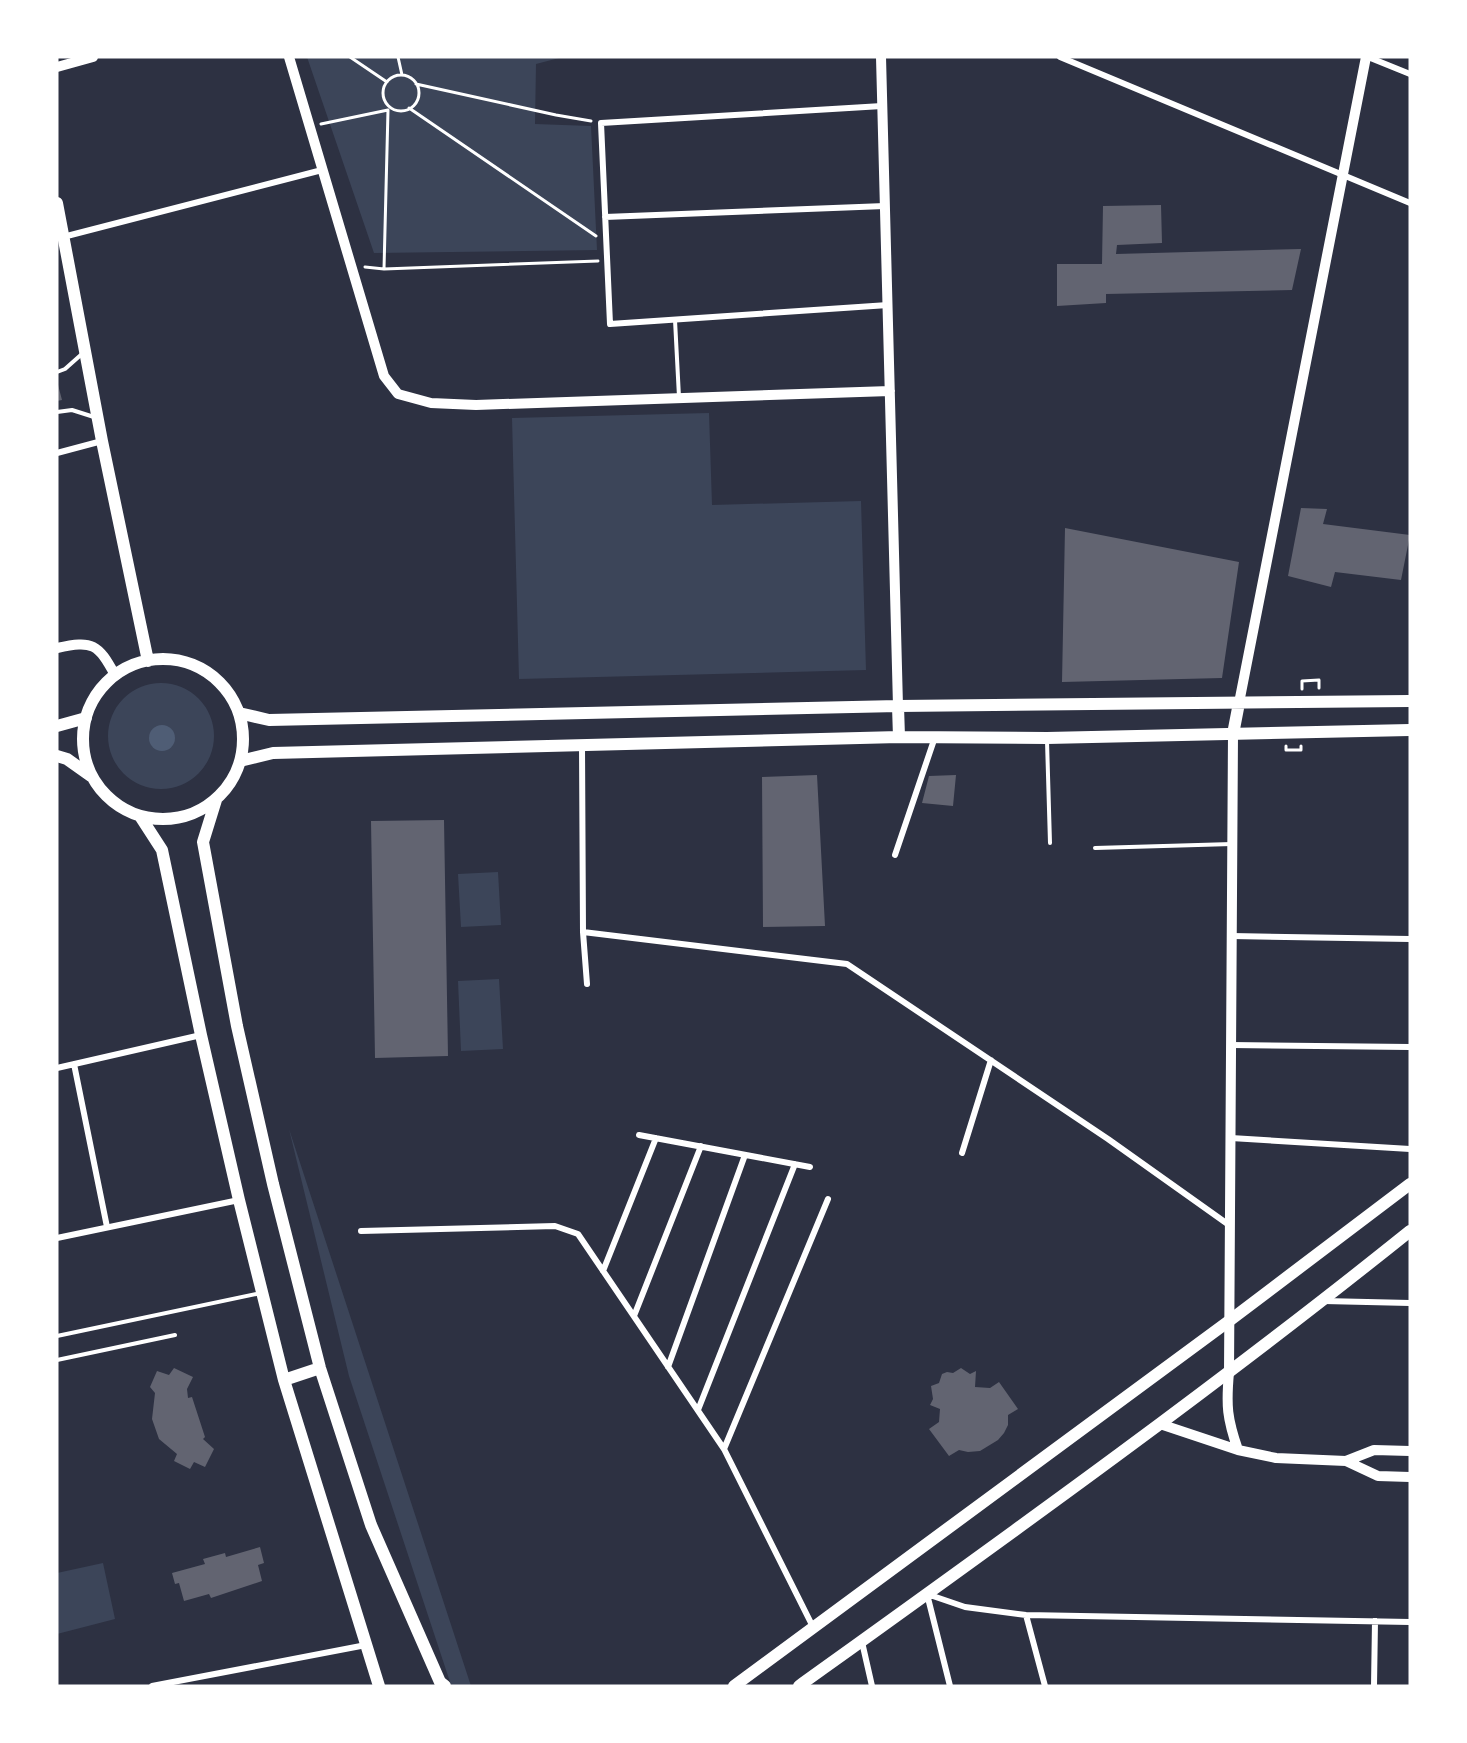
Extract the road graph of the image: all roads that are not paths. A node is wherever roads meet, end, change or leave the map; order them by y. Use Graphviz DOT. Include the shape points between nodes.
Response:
graph roads {
  1 [pos="93,57"];
  2 [pos="289,57"];
  3 [pos="881,57"];
  4 [pos="1060,57"];
  5 [pos="1367,57"];
  6 [pos="57,67"];
  7 [pos="1410,74"];
  8 [pos="882,106"];
  9 [pos="322,170"];
  10 [pos="1343,175"];
  11 [pos="1410,202"];
  12 [pos="57,203"];
  13 [pos="885,206"];
  14 [pos="605,217"];
  15 [pos="63,237"];
  16 [pos="888,305"];
  17 [pos="675,320"];
  18 [pos="85,352"];
  19 [pos="57,372"];
  20 [pos="890,391"];
  21 [pos="680,398"];
  22 [pos="57,412"];
  23 [pos="97,418"];
  24 [pos="102,441"];
  25 [pos="57,453"];
  26 [pos="57,648"];
  27 [pos="148,661"];
  28 [pos="116,675"];
  29 [pos="1410,700"];
  30 [pos="1239,703"];
  31 [pos="898,706"];
  32 [pos="239,713"];
  33 [pos="86,718"];
  34 [pos="57,726"];
  35 [pos="1410,730"];
  36 [pos="1233,734"];
  37 [pos="899,737"];
  38 [pos="935,737"];
  39 [pos="1047,738"];
  40 [pos="582,745"];
  41 [pos="57,756"];
  42 [pos="240,761"];
  43 [pos="92,776"];
  44 [pos="216,800"];
  45 [pos="140,816"];
  46 [pos="1050,843"];
  47 [pos="1233,844"];
  48 [pos="1095,848"];
  49 [pos="895,855"];
  50 [pos="583,932"];
  51 [pos="1232,936"];
  52 [pos="1410,939"];
  53 [pos="586,984"];
  54 [pos="201,1035"];
  55 [pos="1231,1045"];
  56 [pos="1410,1047"];
  57 [pos="991,1060"];
  58 [pos="74,1064"];
  59 [pos="57,1068"];
  60 [pos="639,1135"];
  61 [pos="656,1138"];
  62 [pos="1231,1138"];
  63 [pos="701,1146"];
  64 [pos="1410,1149"];
  65 [pos="962,1153"];
  66 [pos="745,1155"];
  67 [pos="795,1164"];
  68 [pos="810,1167"];
  69 [pos="1410,1184"];
  70 [pos="239,1200"];
  71 [pos="828,1200"];
  72 [pos="1230,1226"];
  73 [pos="107,1227"];
  74 [pos="361,1231"];
  75 [pos="1410,1231"];
  76 [pos="57,1238"];
  77 [pos="603,1271"];
  78 [pos="262,1293"];
  79 [pos="1322,1301"];
  80 [pos="1410,1303"];
  81 [pos="634,1316"];
  82 [pos="1229,1321"];
  83 [pos="175,1335"];
  84 [pos="57,1336"];
  85 [pos="57,1360"];
  86 [pos="668,1366"];
  87 [pos="320,1368"];
  88 [pos="1229,1372"];
  89 [pos="284,1380"];
  90 [pos="698,1410"];
  91 [pos="1160,1424"];
  92 [pos="724,1449"];
  93 [pos="1238,1450"];
  94 [pos="1410,1451"];
  95 [pos="1346,1461"];
  96 [pos="1410,1477"];
  97 [pos="926,1593"];
  98 [pos="1026,1615"];
  99 [pos="1375,1622"];
  100 [pos="1410,1622"];
  101 [pos="813,1628"];
  102 [pos="861,1641"];
  103 [pos="366,1645"];
  104 [pos="152,1686"];
  105 [pos="379,1686"];
  106 [pos="445,1686"];
  107 [pos="734,1686"];
  108 [pos="799,1686"];
  109 [pos="872,1686"];
  110 [pos="950,1686"];
  111 [pos="1045,1686"];
  112 [pos="1374,1686"];
  1 -- 6 [label="street"];
  2 -- 9 [label="street"];
  3 -- 8 [label="street"];
  4 -- 10 [label="street"];
  5 -- 7 [label="street"];
  5 -- 10 [label="street"];
  8 -- 13 [label="street"];
  8 -- 14 [label="street" via="601,123"];
  9 -- 15 [label="street"];
  9 -- 21 [label="street" via="384,376 398,394 431,403 476,405"];
  10 -- 11 [label="street"];
  10 -- 30 [label="street"];
  12 -- 15 [label="main road"];
  13 -- 14 [label="street"];
  13 -- 16 [label="street"];
  14 -- 17 [label="street" via="609,324"];
  15 -- 18 [label="main road"];
  16 -- 17 [label="street"];
  16 -- 20 [label="street"];
  17 -- 21 [label="lane"];
  18 -- 19 [label="lane"];
  18 -- 23 [label="main road"];
  20 -- 21 [label="street"];
  20 -- 31 [label="street"];
  22 -- 23 [label="lane" via="72,410"];
  23 -- 24 [label="main road"];
  24 -- 25 [label="street"];
  24 -- 27 [label="main road"];
  26 -- 28 [label="street" via="93,645"];
  27 -- 28 [label="main road"];
  27 -- 32 [label="main road" via="171,660 193,665 212,676"];
  28 -- 33 [label="main road" via="92,701"];
  29 -- 30 [label="main road"];
  30 -- 31 [label="main road"];
  30 -- 36 [label="main road"];
  31 -- 32 [label="main road" via="269,720"];
  31 -- 37 [label="main road"];
  32 -- 42 [label="main road" via="243,737"];
  33 -- 34 [label="main road"];
  33 -- 43 [label="main road" via="85,757"];
  35 -- 36 [label="main road"];
  36 -- 39 [label="main road"];
  36 -- 47 [label="street"];
  37 -- 38 [label="main road"];
  37 -- 40 [label="main road"];
  38 -- 39 [label="main road"];
  38 -- 49 [label="street"];
  39 -- 46 [label="lane"];
  40 -- 42 [label="main road" via="273,753"];
  40 -- 50 [label="street"];
  41 -- 43 [label="main road"];
  42 -- 44 [label="main road" via="231,782"];
  43 -- 45 [label="main road" via="120,807"];
  44 -- 45 [label="main road" via="179,818"];
  44 -- 87 [label="main road" via="203,842 237,1026"];
  45 -- 54 [label="main road" via="162,850"];
  47 -- 48 [label="lane"];
  47 -- 51 [label="street"];
  50 -- 53 [label="street"];
  50 -- 57 [label="street" via="847,963"];
  51 -- 52 [label="street"];
  51 -- 55 [label="street"];
  54 -- 58 [label="street"];
  54 -- 70 [label="main road"];
  55 -- 56 [label="street"];
  55 -- 62 [label="street"];
  57 -- 65 [label="street"];
  57 -- 72 [label="street"];
  58 -- 59 [label="street"];
  58 -- 73 [label="street"];
  60 -- 61 [label="street"];
  61 -- 63 [label="street"];
  61 -- 77 [label="street"];
  62 -- 64 [label="street"];
  62 -- 72 [label="street"];
  63 -- 66 [label="street"];
  63 -- 81 [label="street"];
  66 -- 67 [label="street"];
  66 -- 86 [label="street"];
  67 -- 68 [label="street"];
  67 -- 90 [label="street"];
  69 -- 82 [label="main road"];
  70 -- 73 [label="street"];
  70 -- 78 [label="main road"];
  71 -- 92 [label="street"];
  72 -- 82 [label="street"];
  73 -- 76 [label="street"];
  74 -- 77 [label="street" via="555,1226 578,1234"];
  75 -- 79 [label="main road"];
  77 -- 81 [label="street"];
  78 -- 84 [label="lane"];
  78 -- 89 [label="main road"];
  79 -- 80 [label="street"];
  79 -- 88 [label="main road"];
  81 -- 86 [label="street"];
  82 -- 88 [label="street"];
  82 -- 101 [label="main road"];
  83 -- 85 [label="lane"];
  86 -- 90 [label="street"];
  87 -- 89 [label="main road"];
  87 -- 106 [label="main road" via="371,1525"];
  88 -- 91 [label="main road"];
  88 -- 93 [label="street" via="1226,1399"];
  89 -- 103 [label="main road"];
  90 -- 92 [label="street"];
  91 -- 93 [label="street"];
  91 -- 97 [label="main road"];
  92 -- 101 [label="street"];
  93 -- 95 [label="street" via="1276,1458"];
  94 -- 95 [label="street" via="1374,1450"];
  95 -- 96 [label="street" via="1378,1476"];
  97 -- 98 [label="street" via="965,1607"];
  97 -- 102 [label="main road"];
  97 -- 110 [label="street"];
  98 -- 99 [label="street"];
  98 -- 111 [label="street"];
  99 -- 100 [label="street"];
  99 -- 112 [label="street"];
  101 -- 107 [label="main road"];
  102 -- 108 [label="main road"];
  102 -- 109 [label="street"];
  103 -- 104 [label="street"];
  103 -- 105 [label="main road"];
}
